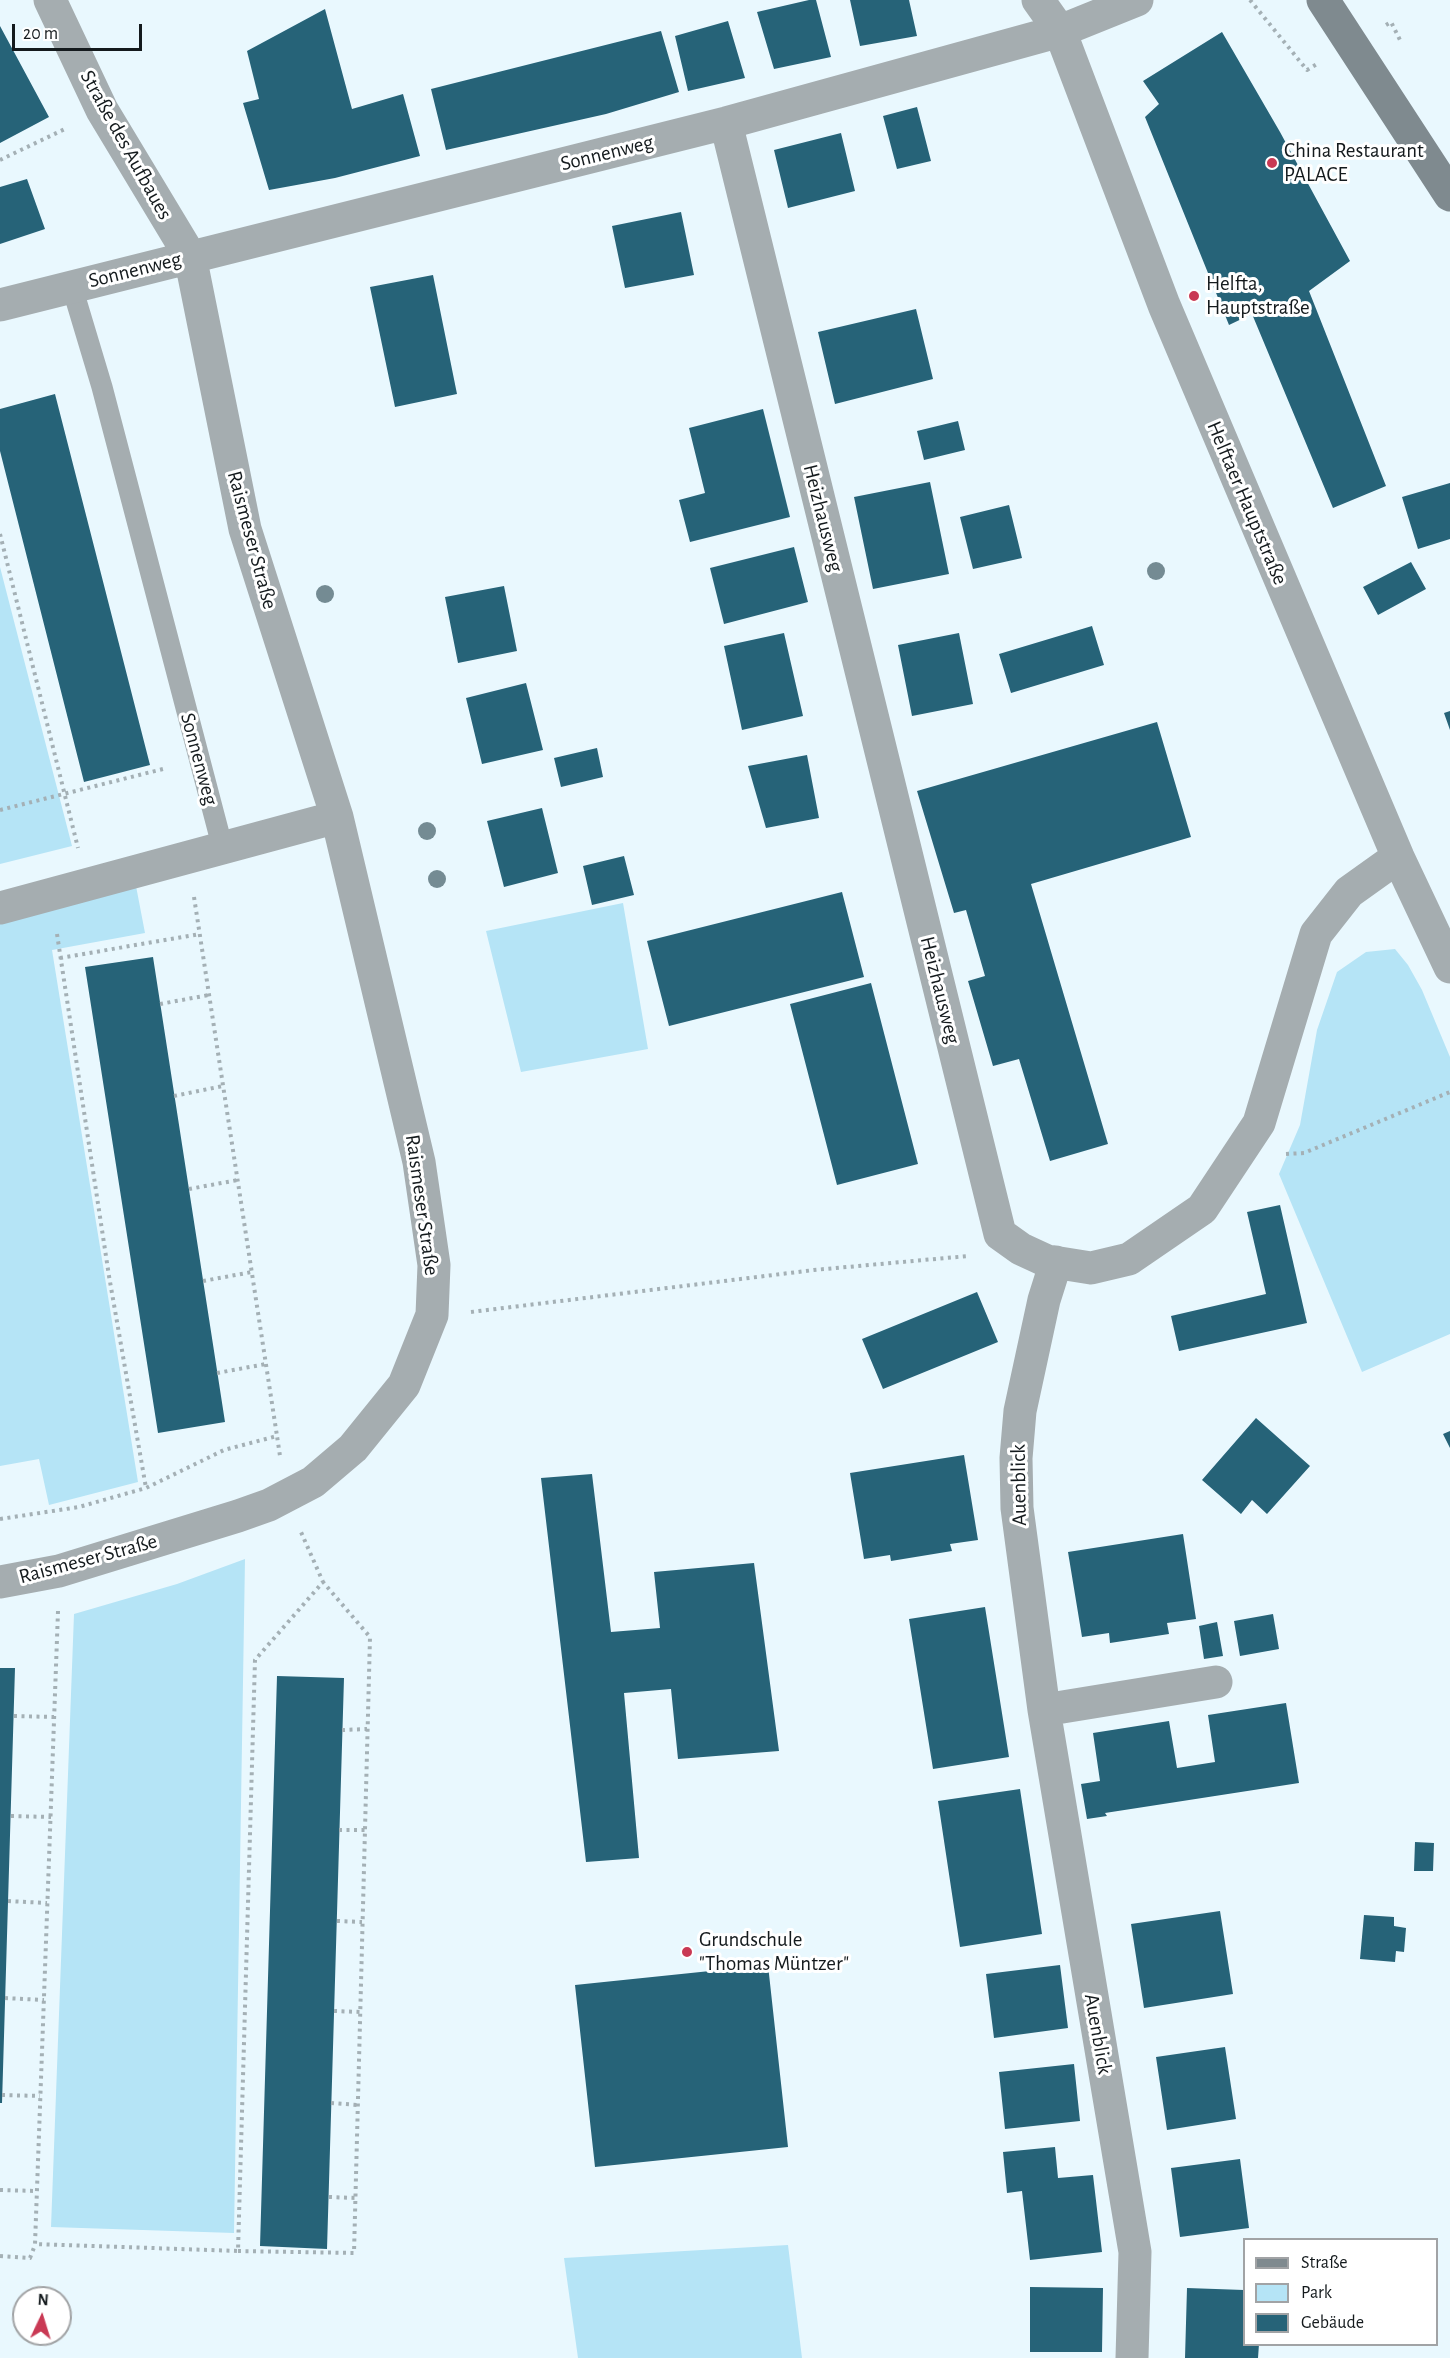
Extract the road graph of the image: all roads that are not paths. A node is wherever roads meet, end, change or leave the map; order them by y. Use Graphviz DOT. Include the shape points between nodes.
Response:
graph roads {
  1 [pos="50,0"];
  2 [pos="1038,0"];
  3 [pos="1137,0"];
  4 [pos="1323,0"];
  5 [pos="1060,31"];
  6 [pos="726,123"];
  7 [pos="1450,195"];
  8 [pos="190,256"];
  9 [pos="72,286"];
  10 [pos="0,305"];
  11 [pos="337,817"];
  12 [pos="223,849"];
  13 [pos="1398,857"];
  14 [pos="0,908"];
  15 [pos="1450,967"];
  16 [pos="1056,1262"];
  17 [pos="0,1582"];
  18 [pos="1216,1682"];
  19 [pos="1044,1710"];
  20 [pos="1132,2358"];
  1 -- 8 [label="street, Straße des Aufbaues" via="102,110"];
  2 -- 5 [label="street, Helftaer Hauptstraße"];
  3 -- 5 [label="street, Sonnenweg"];
  4 -- 7 [label="main road"];
  5 -- 6 [label="street, Sonnenweg"];
  5 -- 13 [label="street, Helftaer Hauptstraße" via="1164,305"];
  6 -- 8 [label="street, Sonnenweg"];
  6 -- 16 [label="street, Heizhausweg" via="1000,1234 1047,1261"];
  8 -- 9 [label="street, Sonnenweg"];
  8 -- 11 [label="street, Raismeser Straße" via="245,529"];
  9 -- 10 [label="street, Sonnenweg"];
  9 -- 12 [label="lane, Sonnenweg"];
  11 -- 12 [label="street"];
  11 -- 17 [label="street, Raismeser Straße" via="419,1162 434,1265 432,1315 404,1385 353,1448 313,1482 269,1505 59,1571"];
  12 -- 14 [label="street"];
  13 -- 15 [label="street, Helftaer Hauptstraße"];
  13 -- 16 [label="street" via="1349,892 1316,934 1259,1123 1202,1209 1129,1259 1091,1268"];
  16 -- 19 [label="street, Auenblick" via="1020,1411 1016,1458 1017,1508"];
  18 -- 19 [label="street"];
  19 -- 20 [label="street, Auenblick" via="1135,2252"];
}
